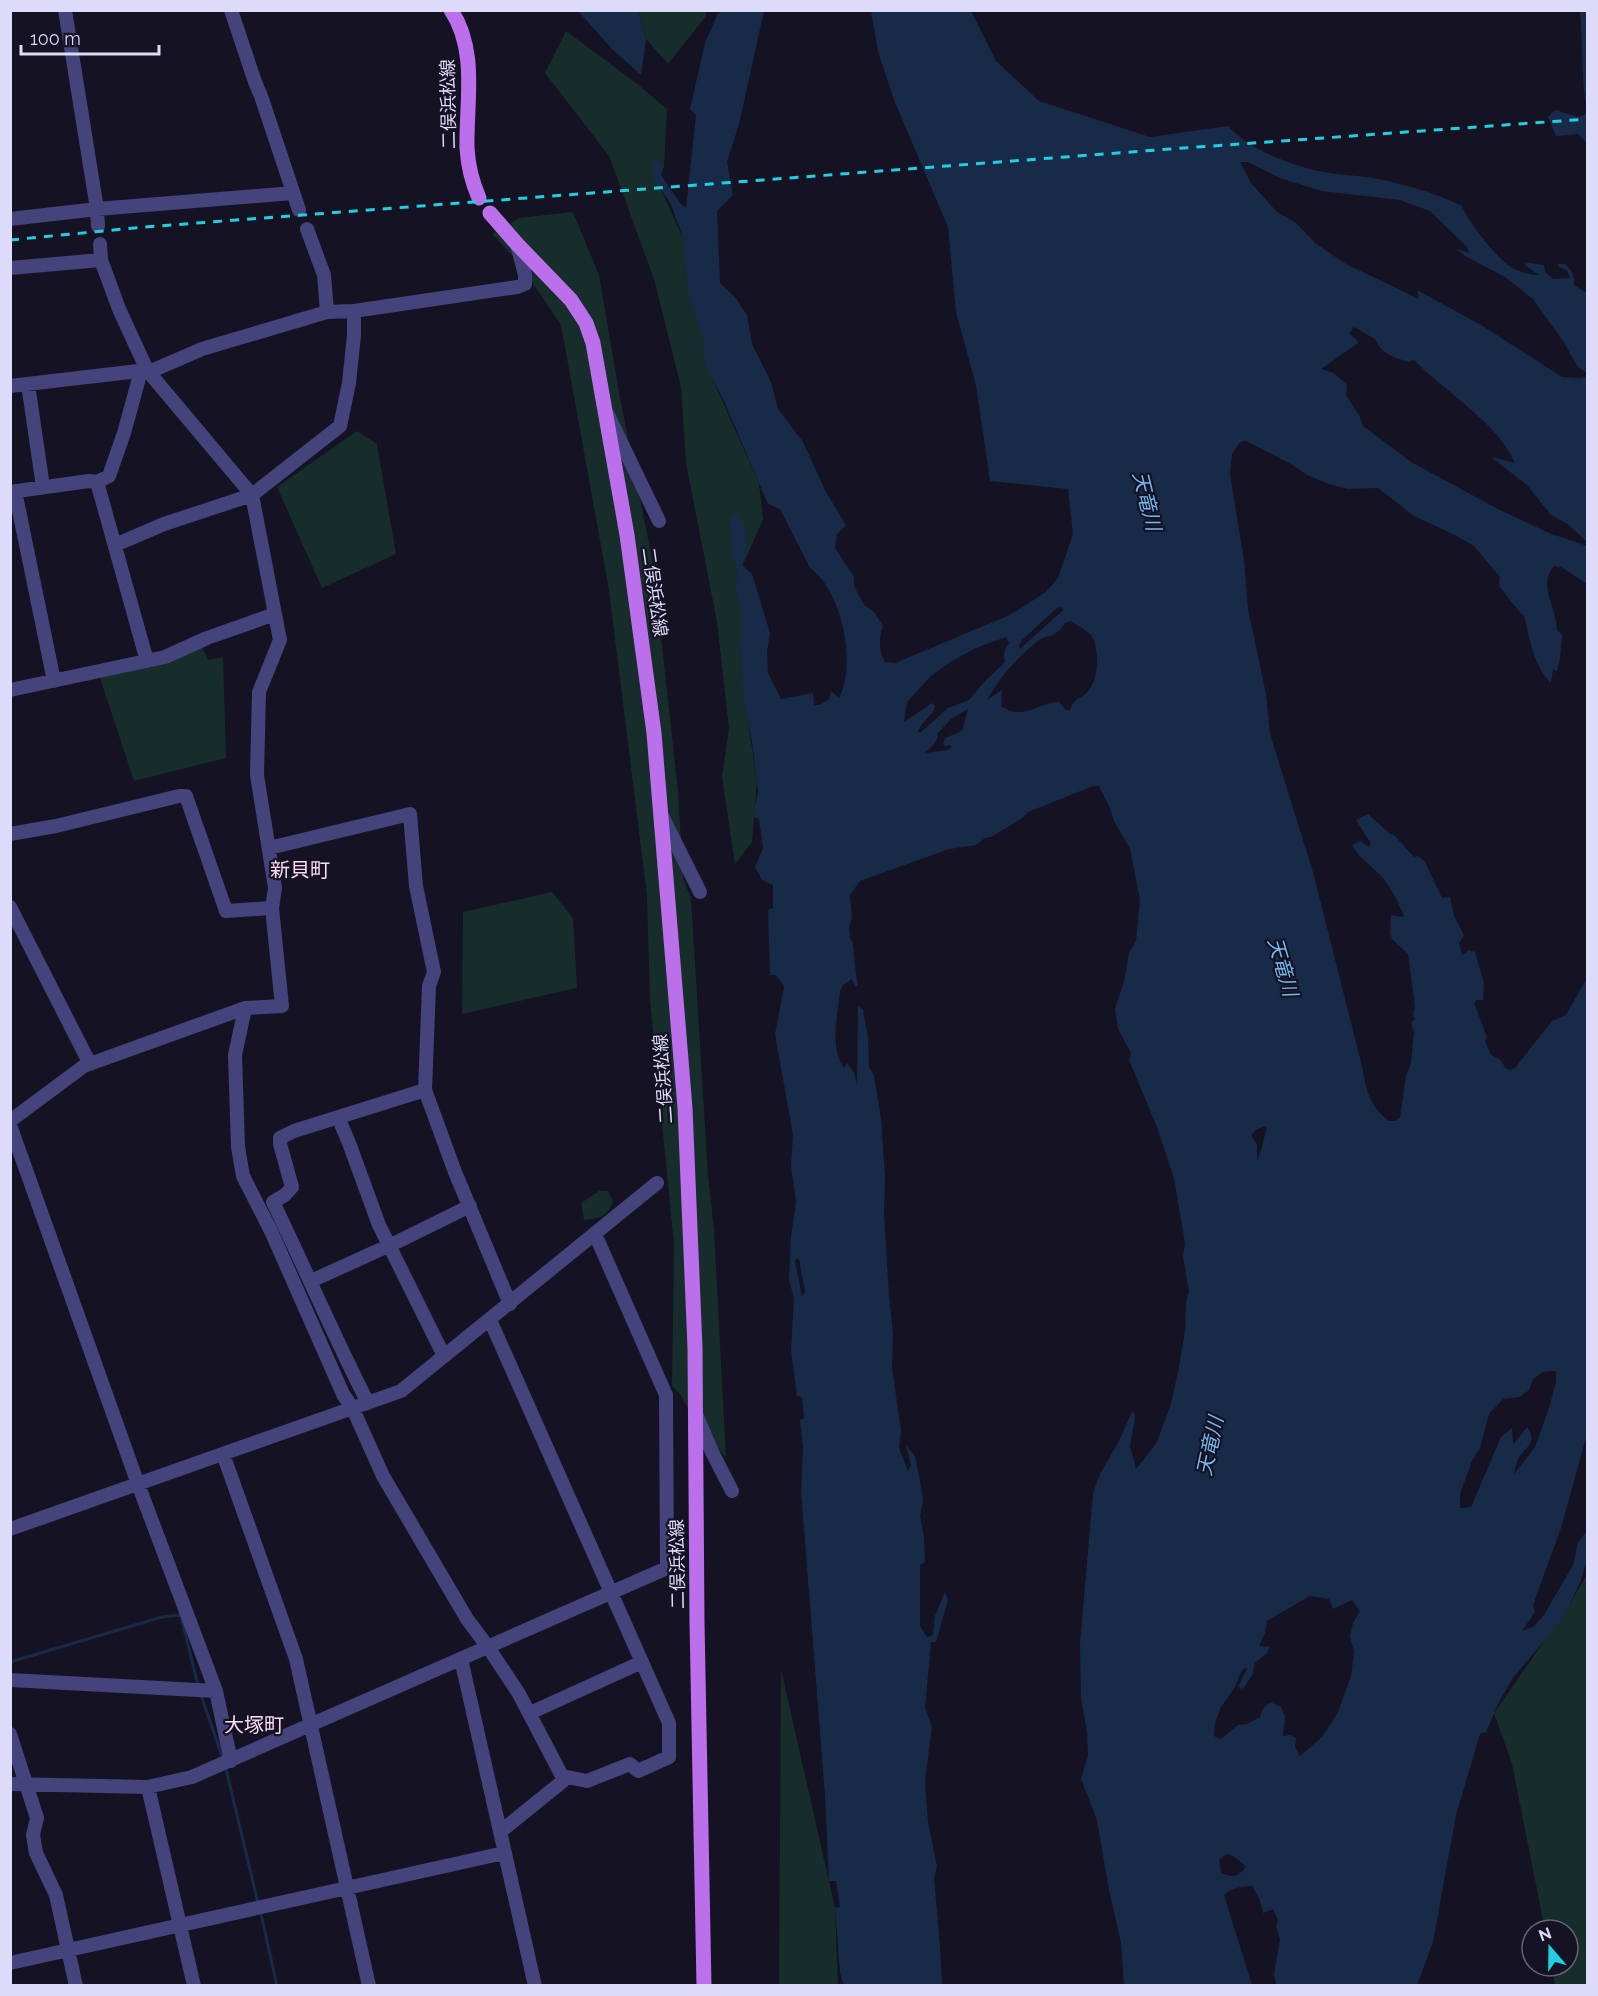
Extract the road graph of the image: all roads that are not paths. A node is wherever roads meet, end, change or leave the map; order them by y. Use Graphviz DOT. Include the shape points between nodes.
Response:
graph roads {
  1 [pos="65,10"];
  2 [pos="231,10"];
  3 [pos="451,10"];
  4 [pos="293,193"];
  5 [pos="479,198"];
  6 [pos="97,209"];
  7 [pos="299,210"];
  8 [pos="490,213"];
  9 [pos="10,219"];
  10 [pos="98,226"];
  11 [pos="306,229"];
  12 [pos="100,244"];
  13 [pos="517,244"];
  14 [pos="101,260"];
  15 [pos="10,268"];
  16 [pos="354,311"];
  17 [pos="327,312"];
  18 [pos="146,371"];
  19 [pos="28,384"];
  20 [pos="10,386"];
  21 [pos="607,412"];
  22 [pos="97,482"];
  23 [pos="43,487"];
  24 [pos="13,491"];
  25 [pos="252,495"];
  26 [pos="659,521"];
  27 [pos="115,545"];
  28 [pos="276,614"];
  29 [pos="147,661"];
  30 [pos="54,681"];
  31 [pos="10,690"];
  32 [pos="660,812"];
  33 [pos="10,834"];
  34 [pos="269,848"];
  35 [pos="700,892"];
  36 [pos="10,906"];
  37 [pos="272,908"];
  38 [pos="245,1008"];
  39 [pos="90,1064"];
  40 [pos="425,1090"];
  41 [pos="338,1117"];
  42 [pos="10,1123"];
  43 [pos="657,1183"];
  44 [pos="470,1206"];
  45 [pos="595,1234"];
  46 [pos="388,1246"];
  47 [pos="311,1281"];
  48 [pos="510,1304"];
  49 [pos="490,1320"];
  50 [pos="444,1356"];
  51 [pos="368,1403"];
  52 [pos="694,1408"];
  53 [pos="353,1409"];
  54 [pos="223,1454"];
  55 [pos="138,1484"];
  56 [pos="732,1491"];
  57 [pos="10,1529"];
  58 [pos="611,1592"];
  59 [pos="488,1647"];
  60 [pos="461,1659"];
  61 [pos="642,1662"];
  62 [pos="10,1680"];
  63 [pos="216,1691"];
  64 [pos="530,1713"];
  65 [pos="311,1726"];
  66 [pos="10,1734"];
  67 [pos="231,1761"];
  68 [pos="562,1776"];
  69 [pos="10,1784"];
  70 [pos="27,1784"];
  71 [pos="148,1786"];
  72 [pos="500,1832"];
  73 [pos="504,1853"];
  74 [pos="347,1888"];
  75 [pos="180,1925"];
  76 [pos="69,1950"];
  77 [pos="10,1963"];
  78 [pos="76,1986"];
  79 [pos="194,1986"];
  80 [pos="369,1986"];
  81 [pos="535,1986"];
  82 [pos="704,1986"];
  1 -- 6 [label="street"];
  2 -- 4 [label="street"];
  3 -- 5 [label="main road, 二俣浜松線" via="468,57 467,150"];
  4 -- 6 [label="street"];
  4 -- 7 [label="street"];
  6 -- 9 [label="street"];
  6 -- 10 [label="street"];
  8 -- 13 [label="main road, 二俣浜松線"];
  11 -- 17 [label="street" via="324,275"];
  12 -- 14 [label="street"];
  13 -- 16 [label="street" via="525,284"];
  13 -- 21 [label="main road, 二俣浜松線" via="572,300 586,323"];
  14 -- 15 [label="street"];
  14 -- 18 [label="street"];
  16 -- 17 [label="street"];
  16 -- 25 [label="street" via="350,383 340,426"];
  17 -- 18 [label="street" via="202,348"];
  18 -- 19 [label="street"];
  18 -- 22 [label="street" via="109,476"];
  18 -- 25 [label="street"];
  19 -- 20 [label="street"];
  19 -- 23 [label="street"];
  21 -- 26 [label="street"];
  21 -- 32 [label="main road, 二俣浜松線" via="648,687"];
  22 -- 23 [label="street"];
  22 -- 27 [label="street"];
  23 -- 24 [label="street"];
  24 -- 30 [label="street"];
  25 -- 27 [label="street"];
  25 -- 28 [label="street"];
  27 -- 29 [label="street"];
  28 -- 29 [label="street"];
  28 -- 34 [label="street" via="280,639 259,692 257,775"];
  29 -- 30 [label="street"];
  30 -- 31 [label="street"];
  32 -- 35 [label="street"];
  32 -- 52 [label="main road, 二俣浜松線" via="685,1108"];
  33 -- 37 [label="street" via="186,796 226,911"];
  34 -- 37 [label="street" via="275,888"];
  34 -- 40 [label="street" via="410,814 416,886 434,972 429,986"];
  36 -- 39 [label="street"];
  37 -- 38 [label="street" via="282,1006"];
  38 -- 39 [label="street"];
  38 -- 53 [label="street" via="235,1055 238,1147 243,1176"];
  39 -- 42 [label="street"];
  40 -- 41 [label="street"];
  40 -- 44 [label="street"];
  41 -- 46 [label="street"];
  41 -- 47 [label="street" via="280,1138 292,1187 273,1202"];
  42 -- 55 [label="street"];
  43 -- 45 [label="street"];
  44 -- 46 [label="street"];
  44 -- 48 [label="street"];
  45 -- 48 [label="street"];
  45 -- 58 [label="street" via="666,1395 667,1568"];
  46 -- 47 [label="street"];
  46 -- 50 [label="street"];
  47 -- 51 [label="street"];
  48 -- 49 [label="street"];
  49 -- 50 [label="street"];
  49 -- 58 [label="street"];
  50 -- 51 [label="street" via="401,1391"];
  51 -- 53 [label="street"];
  52 -- 56 [label="street"];
  52 -- 82 [label="main road, 二俣浜松線"];
  53 -- 54 [label="street"];
  53 -- 59 [label="street" via="382,1476 466,1619"];
  54 -- 55 [label="street"];
  54 -- 65 [label="street" via="296,1659"];
  55 -- 57 [label="street"];
  55 -- 63 [label="street"];
  58 -- 59 [label="street"];
  58 -- 61 [label="street"];
  59 -- 60 [label="street"];
  59 -- 64 [label="street"];
  60 -- 65 [label="street"];
  60 -- 72 [label="street"];
  61 -- 64 [label="street"];
  61 -- 68 [label="street" via="669,1723 669,1757 638,1771 630,1764 587,1781"];
  62 -- 63 [label="street"];
  63 -- 67 [label="street"];
  64 -- 68 [label="street"];
  65 -- 67 [label="street"];
  65 -- 74 [label="street"];
  66 -- 70 [label="street"];
  67 -- 71 [label="street" via="192,1778"];
  68 -- 72 [label="street" via="563,1781"];
  69 -- 70 [label="street"];
  70 -- 71 [label="street"];
  70 -- 76 [label="street" via="37,1818 33,1835 36,1853 56,1895"];
  71 -- 75 [label="street"];
  72 -- 73 [label="street"];
  73 -- 74 [label="street"];
  73 -- 81 [label="street"];
  74 -- 75 [label="street"];
  74 -- 80 [label="street"];
  75 -- 76 [label="street"];
  75 -- 79 [label="street"];
  76 -- 77 [label="street"];
  76 -- 78 [label="street"];
}
